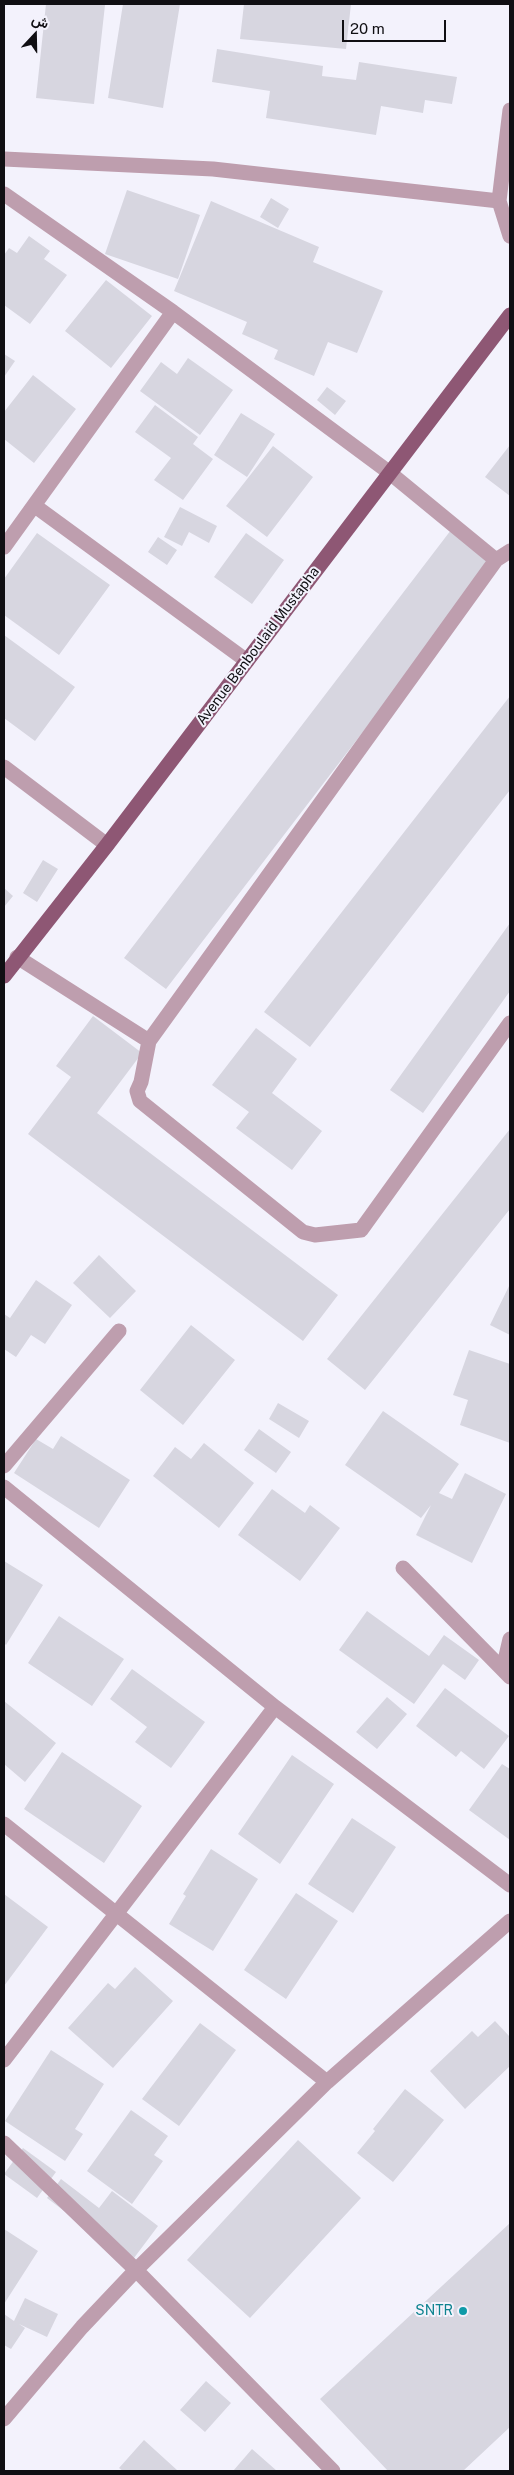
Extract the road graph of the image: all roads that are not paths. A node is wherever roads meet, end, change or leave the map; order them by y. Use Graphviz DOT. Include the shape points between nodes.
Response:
graph roads {
  1 [pos="510,110"];
  2 [pos="4,159"];
  3 [pos="4,194"];
  4 [pos="499,201"];
  5 [pos="510,236"];
  6 [pos="173,312"];
  7 [pos="510,315"];
  8 [pos="390,473"];
  9 [pos="35,506"];
  10 [pos="4,547"];
  11 [pos="510,551"];
  12 [pos="496,560"];
  13 [pos="247,661"];
  14 [pos="4,767"];
  15 [pos="107,845"];
  16 [pos="17,957"];
  17 [pos="4,976"];
  18 [pos="510,1023"];
  19 [pos="149,1040"];
  20 [pos="119,1331"];
  21 [pos="4,1466"];
  22 [pos="4,1487"];
  23 [pos="403,1568"];
  24 [pos="510,1639"];
  25 [pos="506,1673"];
  26 [pos="275,1707"];
  27 [pos="4,1824"];
  28 [pos="510,1885"];
  29 [pos="115,1914"];
  30 [pos="510,1921"];
  31 [pos="4,2060"];
  32 [pos="327,2082"];
  33 [pos="4,2143"];
  34 [pos="136,2270"];
  35 [pos="4,2418"];
  36 [pos="333,2471"];
  1 -- 4 [label="street"];
  2 -- 4 [label="street" via="213,169"];
  3 -- 6 [label="street"];
  4 -- 5 [label="street"];
  6 -- 8 [label="street"];
  6 -- 9 [label="street"];
  7 -- 8 [label="main road, Avenue Benboulaid Mustapha"];
  8 -- 12 [label="street"];
  8 -- 13 [label="main road, Avenue Benboulaid Mustapha"];
  9 -- 10 [label="street"];
  9 -- 13 [label="street"];
  11 -- 12 [label="street"];
  12 -- 19 [label="street"];
  13 -- 15 [label="main road, Avenue Benboulaid Mustapha"];
  14 -- 15 [label="street"];
  15 -- 16 [label="main road, Avenue Benboulaid Mustapha"];
  16 -- 17 [label="main road, Avenue Benboulaid Mustapha"];
  16 -- 19 [label="street"];
  18 -- 19 [label="street" via="361,1230 315,1235 303,1232 140,1101 137,1091"];
  20 -- 21 [label="street"];
  22 -- 26 [label="street"];
  23 -- 25 [label="street"];
  24 -- 25 [label="street"];
  26 -- 28 [label="street"];
  26 -- 29 [label="street"];
  27 -- 29 [label="street"];
  29 -- 31 [label="street"];
  29 -- 32 [label="street"];
  30 -- 32 [label="street"];
  32 -- 34 [label="street"];
  33 -- 34 [label="street"];
  34 -- 35 [label="street" via="82,2326"];
  34 -- 36 [label="street"];
}
